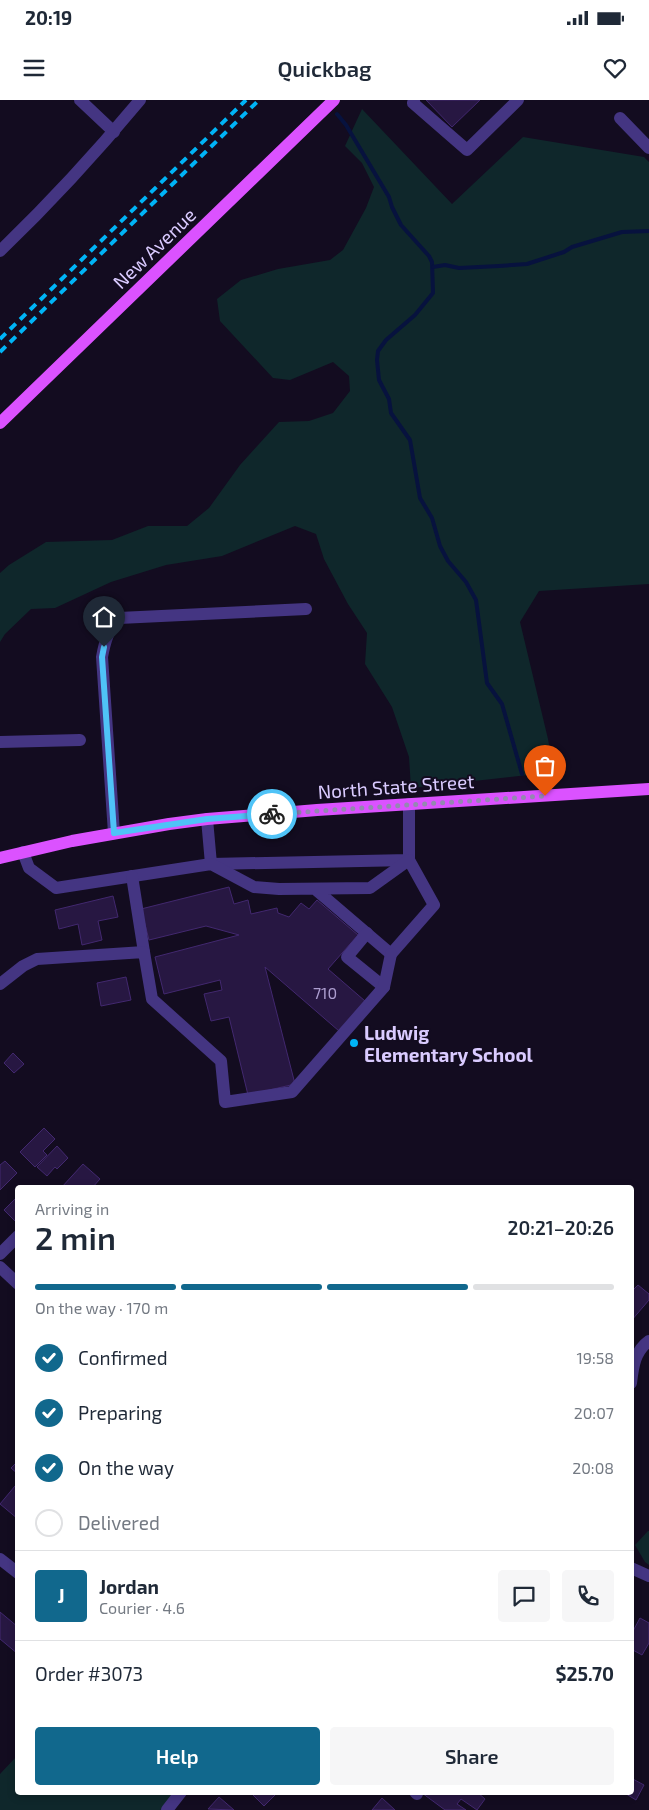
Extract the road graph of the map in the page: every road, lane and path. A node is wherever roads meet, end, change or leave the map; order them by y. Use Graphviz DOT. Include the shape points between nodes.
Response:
graph roads {
  1 [pos="80,100"];
  2 [pos="140,100"];
  3 [pos="334,100"];
  4 [pos="414,100"];
  5 [pos="518,100"];
  6 [pos="620,118"];
  7 [pos="114,132"];
  8 [pos="649,148"];
  9 [pos="0,251"];
  10 [pos="0,423"];
  11 [pos="306,609"];
  12 [pos="80,740"];
  13 [pos="0,742"];
  14 [pos="649,789"];
  15 [pos="409,804"];
  16 [pos="207,819"];
  17 [pos="114,833"];
  18 [pos="23,852"];
  19 [pos="0,858"];
  20 [pos="409,860"];
  21 [pos="211,864"];
  22 [pos="132,876"];
  23 [pos="316,889"];
  24 [pos="367,933"];
  25 [pos="144,952"];
  26 [pos="391,954"];
  27 [pos="0,984"];
  28 [pos="384,987"];
  29 [pos="15,1239"];
  30 [pos="0,1254"];
  31 [pos="0,1267"];
  32 [pos="15,1281"];
  33 [pos="649,1341"];
  34 [pos="634,1363"];
  35 [pos="0,1559"];
  36 [pos="634,1569"];
  37 [pos="15,1572"];
  38 [pos="649,1576"];
  39 [pos="179,1795"];
  40 [pos="167,1810"];
  1 -- 7 [label="street"];
  2 -- 7 [label="street"];
  3 -- 10 [label="main road, New Avenue"];
  4 -- 5 [label="street" via="413,103 467,150"];
  6 -- 8 [label="street"];
  7 -- 9 [label="street"];
  11 -- 17 [label="street" via="119,618 112,626 106,636 102,657"];
  12 -- 13 [label="street"];
  14 -- 15 [label="main road, North State Street"];
  15 -- 16 [label="main road, North State Street"];
  15 -- 20 [label="street"];
  16 -- 17 [label="main road, North State Street"];
  16 -- 21 [label="street"];
  17 -- 18 [label="main road, North State Street"];
  18 -- 19 [label="main road, North State Street"];
  18 -- 22 [label="street" via="29,868 56,888"];
  20 -- 21 [label="street"];
  20 -- 23 [label="street" via="370,888"];
  20 -- 26 [label="street" via="434,905"];
  21 -- 22 [label="street"];
  21 -- 23 [label="street" via="254,886"];
  22 -- 25 [label="street"];
  23 -- 24 [label="street"];
  24 -- 26 [label="street"];
  24 -- 28 [label="street" via="347,957"];
  25 -- 27 [label="street" via="37,959"];
  25 -- 28 [label="street" via="152,1000 221,1061 224,1102 292,1092"];
  26 -- 28 [label="street"];
  29 -- 30 [label="street"];
  31 -- 32 [label="street"];
  33 -- 34 [label="street" via="638,1352"];
  35 -- 37 [label="street"];
  36 -- 38 [label="street"];
  39 -- 40 [label="street"];
}
